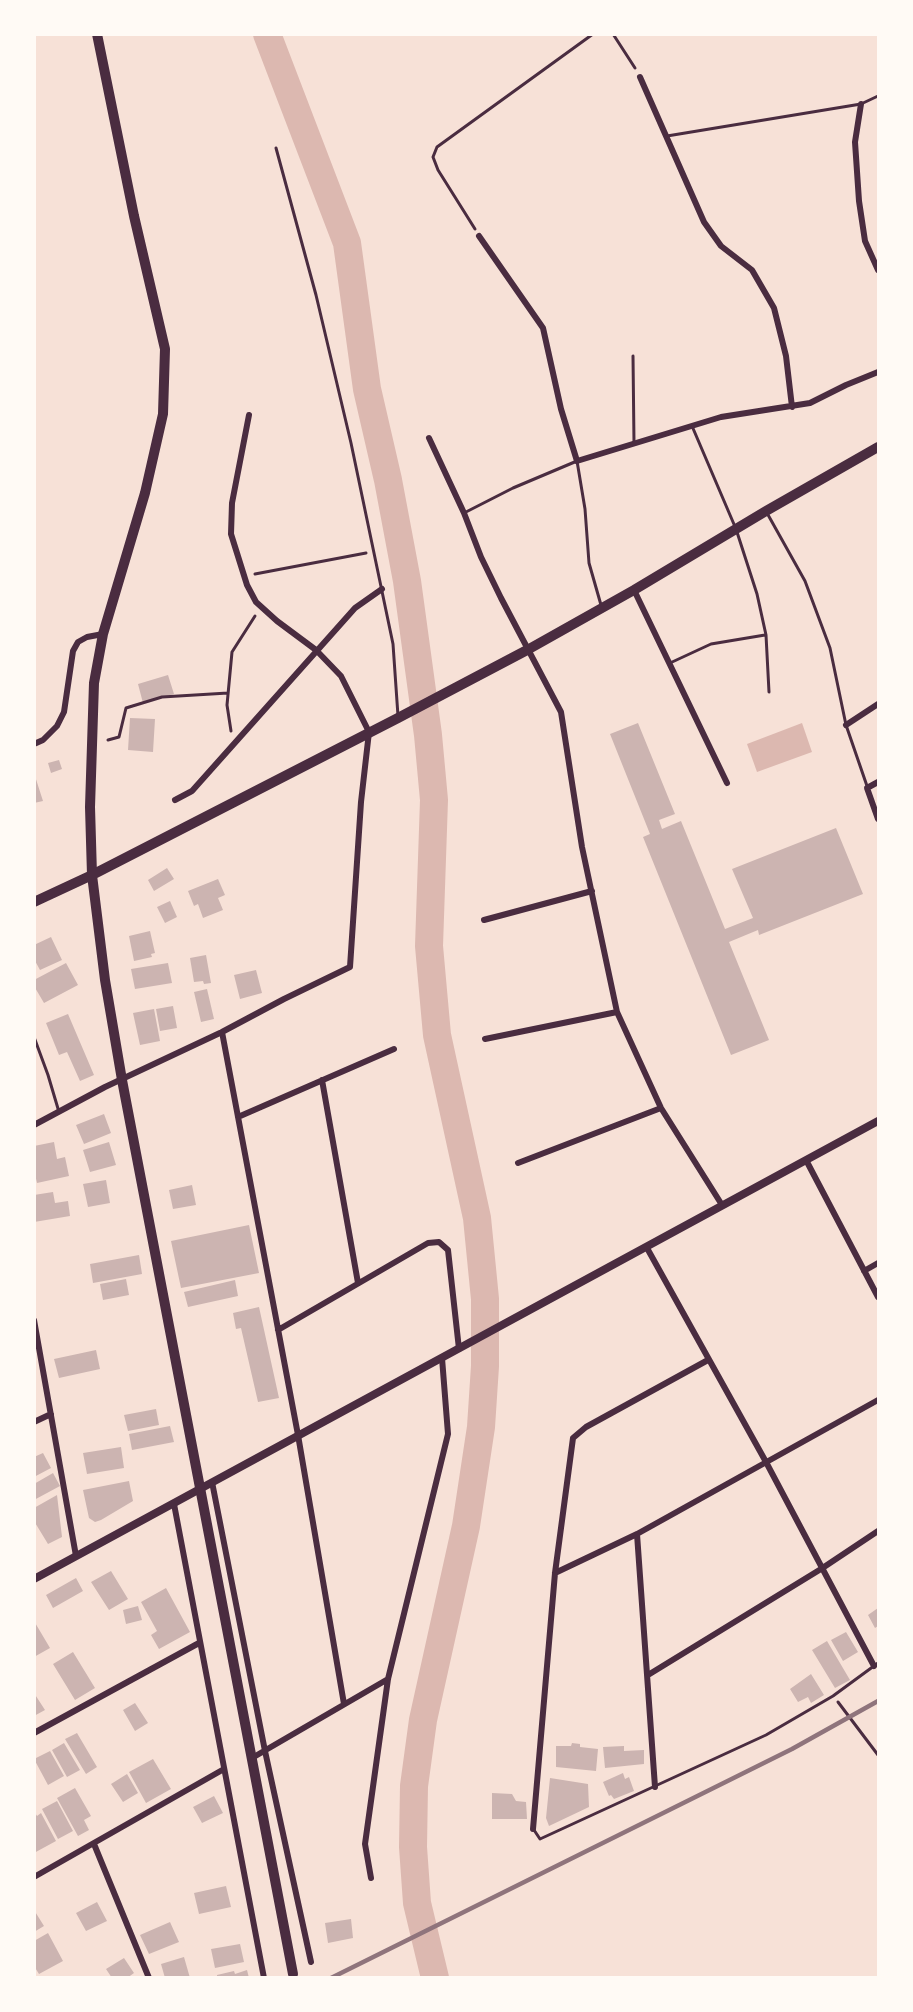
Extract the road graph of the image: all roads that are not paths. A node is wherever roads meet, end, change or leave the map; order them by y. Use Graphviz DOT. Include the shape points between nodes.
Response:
graph roads {
  1 [pos="97,34"];
  2 [pos="640,76"];
  3 [pos="879,96"];
  4 [pos="861,104"];
  5 [pos="667,136"];
  6 [pos="276,148"];
  7 [pos="479,236"];
  8 [pos="879,270"];
  9 [pos="633,356"];
  10 [pos="879,372"];
  11 [pos="792,407"];
  12 [pos="249,414"];
  13 [pos="692,426"];
  14 [pos="429,438"];
  15 [pos="634,445"];
  16 [pos="879,447"];
  17 [pos="577,461"];
  18 [pos="766,511"];
  19 [pos="464,513"];
  20 [pos="736,529"];
  21 [pos="381,589"];
  22 [pos="634,590"];
  23 [pos="602,608"];
  24 [pos="103,634"];
  25 [pos="766,635"];
  26 [pos="529,649"];
  27 [pos="316,650"];
  28 [pos="670,663"];
  29 [pos="769,692"];
  30 [pos="879,704"];
  31 [pos="398,718"];
  32 [pos="846,725"];
  33 [pos="369,732"];
  34 [pos="34,744"];
  35 [pos="879,782"];
  36 [pos="727,783"];
  37 [pos="867,788"];
  38 [pos="175,800"];
  39 [pos="879,819"];
  40 [pos="92,875"];
  41 [pos="592,891"];
  42 [pos="34,902"];
  43 [pos="484,920"];
  44 [pos="617,1012"];
  45 [pos="222,1032"];
  46 [pos="34,1037"];
  47 [pos="485,1039"];
  48 [pos="394,1049"];
  49 [pos="122,1080"];
  50 [pos="322,1080"];
  51 [pos="661,1108"];
  52 [pos="59,1113"];
  53 [pos="238,1117"];
  54 [pos="879,1121"];
  55 [pos="34,1125"];
  56 [pos="806,1160"];
  57 [pos="518,1163"];
  58 [pos="722,1205"];
  59 [pos="647,1248"];
  60 [pos="879,1263"];
  61 [pos="864,1271"];
  62 [pos="358,1283"];
  63 [pos="879,1297"];
  64 [pos="34,1320"];
  65 [pos="278,1330"];
  66 [pos="461,1347"];
  67 [pos="442,1358"];
  68 [pos="708,1360"];
  69 [pos="879,1400"];
  70 [pos="51,1414"];
  71 [pos="34,1422"];
  72 [pos="298,1435"];
  73 [pos="766,1462"];
  74 [pos="212,1482"];
  75 [pos="199,1489"];
  76 [pos="174,1504"];
  77 [pos="879,1531"];
  78 [pos="637,1534"];
  79 [pos="76,1556"];
  80 [pos="821,1569"];
  81 [pos="555,1574"];
  82 [pos="34,1579"];
  83 [pos="199,1643"];
  84 [pos="876,1665"];
  85 [pos="648,1675"];
  86 [pos="388,1679"];
  87 [pos="344,1704"];
  88 [pos="34,1732"];
  89 [pos="265,1751"];
  90 [pos="252,1758"];
  91 [pos="224,1769"];
  92 [pos="655,1787"];
  93 [pos="533,1829"];
  94 [pos="94,1844"];
  95 [pos="34,1877"];
  96 [pos="371,1878"];
  97 [pos="311,1962"];
  98 [pos="293,1974"];
  99 [pos="148,1977"];
  100 [pos="264,1977"];
  1 -- 24 [label="highway" via="165,350 163,414 145,493"];
  2 -- 5 [label="street"];
  3 -- 4 [label="lane"];
  4 -- 5 [label="lane"];
  4 -- 8 [label="street" via="855,142 859,201 866,241"];
  5 -- 11 [label="street" via="704,222 721,246 752,270 774,308 786,356"];
  6 -- 21 [label="lane" via="316,295"];
  7 -- 17 [label="street" via="543,328"];
  9 -- 15 [label="lane"];
  10 -- 11 [label="street" via="810,403"];
  11 -- 13 [label="street" via="721,417"];
  12 -- 27 [label="street" via="232,503 231,534 256,602"];
  13 -- 15 [label="street"];
  13 -- 20 [label="lane"];
  14 -- 19 [label="street"];
  15 -- 17 [label="street"];
  16 -- 18 [label="highway"];
  17 -- 19 [label="lane"];
  17 -- 23 [label="lane" via="589,562"];
  18 -- 20 [label="highway"];
  18 -- 32 [label="lane" via="805,581 830,648"];
  19 -- 26 [label="street" via="491,577"];
  20 -- 22 [label="highway"];
  20 -- 25 [label="lane"];
  21 -- 27 [label="street" via="355,608"];
  21 -- 31 [label="lane" via="393,644"];
  22 -- 23 [label="highway"];
  22 -- 28 [label="street"];
  23 -- 26 [label="highway"];
  24 -- 34 [label="street" via="78,642 73,651 64,712 57,726"];
  24 -- 40 [label="highway" via="94,683 91,743"];
  25 -- 28 [label="lane" via="711,644"];
  25 -- 29 [label="lane"];
  26 -- 31 [label="highway"];
  26 -- 41 [label="street" via="561,712"];
  27 -- 33 [label="street" via="341,676"];
  27 -- 38 [label="street" via="192,790"];
  28 -- 36 [label="street"];
  30 -- 32 [label="street"];
  31 -- 33 [label="highway"];
  32 -- 37 [label="lane"];
  33 -- 40 [label="highway"];
  33 -- 45 [label="street" via="350,967"];
  35 -- 37 [label="street"];
  37 -- 39 [label="street"];
  40 -- 42 [label="highway"];
  40 -- 49 [label="highway"];
  41 -- 43 [label="street"];
  41 -- 44 [label="street"];
  44 -- 47 [label="street"];
  44 -- 51 [label="street"];
  45 -- 49 [label="street"];
  45 -- 53 [label="street"];
  46 -- 52 [label="lane"];
  48 -- 50 [label="street"];
  49 -- 52 [label="street"];
  49 -- 75 [label="highway"];
  50 -- 53 [label="street"];
  50 -- 62 [label="street"];
  51 -- 57 [label="street"];
  51 -- 58 [label="street"];
  52 -- 55 [label="street"];
  53 -- 65 [label="street"];
  54 -- 56 [label="street"];
  56 -- 58 [label="street"];
  56 -- 61 [label="street"];
  58 -- 59 [label="street"];
  59 -- 66 [label="street"];
  59 -- 68 [label="street"];
  60 -- 61 [label="street"];
  61 -- 63 [label="street"];
  62 -- 65 [label="street"];
  62 -- 66 [label="street" via="428,1243 439,1242 448,1250"];
  64 -- 70 [label="street"];
  65 -- 72 [label="street"];
  66 -- 67 [label="street"];
  67 -- 72 [label="street"];
  67 -- 86 [label="street" via="448,1434"];
  68 -- 73 [label="street"];
  68 -- 81 [label="street" via="586,1427 573,1438"];
  69 -- 73 [label="street"];
  70 -- 71 [label="street"];
  70 -- 79 [label="street"];
  72 -- 74 [label="street"];
  72 -- 87 [label="street"];
  73 -- 78 [label="street"];
  73 -- 80 [label="street"];
  74 -- 75 [label="street"];
  74 -- 89 [label="street"];
  75 -- 76 [label="street"];
  75 -- 90 [label="highway"];
  76 -- 79 [label="street"];
  76 -- 83 [label="street"];
  77 -- 80 [label="street"];
  78 -- 81 [label="street"];
  78 -- 85 [label="street"];
  79 -- 82 [label="street"];
  80 -- 84 [label="street"];
  80 -- 85 [label="street"];
  81 -- 93 [label="street"];
  83 -- 88 [label="street"];
  83 -- 91 [label="street"];
  84 -- 92 [label="lane" via="833,1696 766,1735"];
  85 -- 92 [label="street"];
  86 -- 87 [label="street"];
  86 -- 96 [label="street" via="365,1844"];
  87 -- 89 [label="street"];
  89 -- 90 [label="street"];
  89 -- 97 [label="street"];
  90 -- 98 [label="highway"];
  91 -- 94 [label="street"];
  91 -- 100 [label="street"];
  92 -- 93 [label="lane" via="540,1839"];
  94 -- 95 [label="street"];
  94 -- 99 [label="street"];
}
